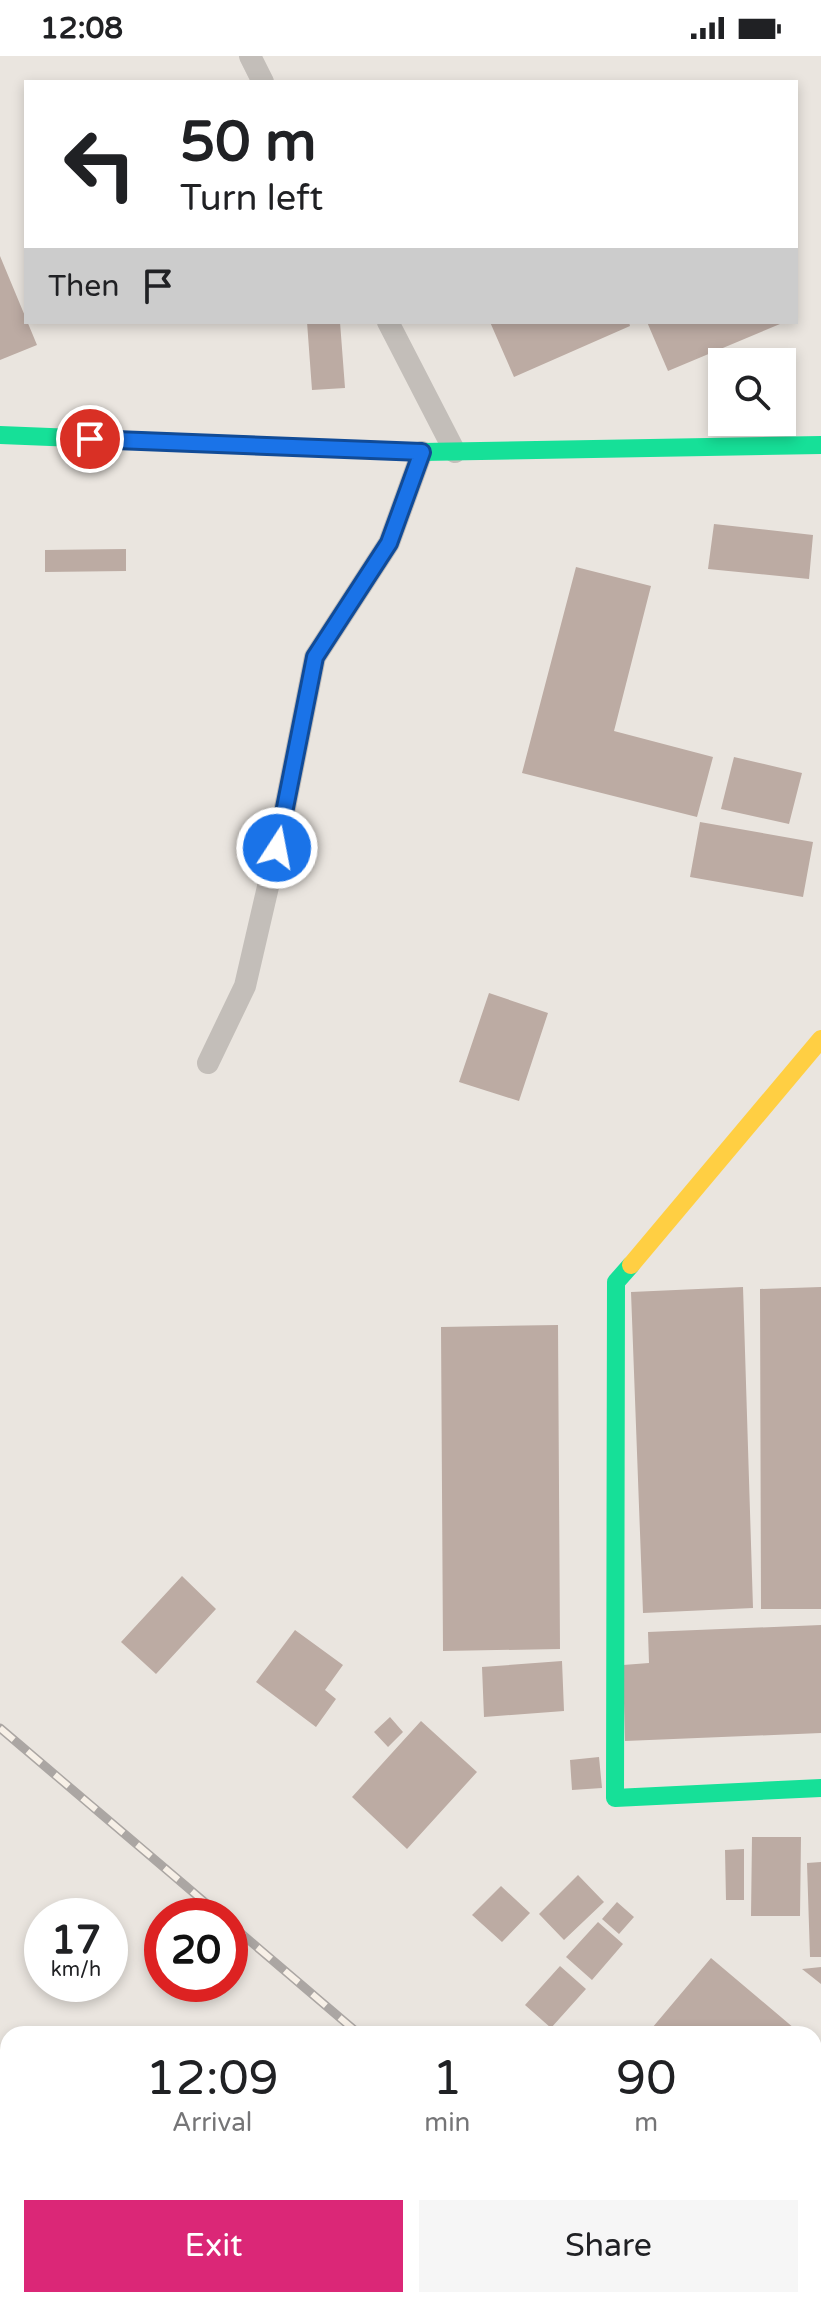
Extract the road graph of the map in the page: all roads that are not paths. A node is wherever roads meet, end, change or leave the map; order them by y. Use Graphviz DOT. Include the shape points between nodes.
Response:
graph roads {
  1 [pos="250,56"];
  2 [pos="262,80"];
  3 [pos="389,324"];
  4 [pos="0,435"];
  5 [pos="821,445"];
  6 [pos="422,452"];
  7 [pos="455,452"];
  8 [pos="821,1039"];
  9 [pos="208,1063"];
  10 [pos="821,1788"];
  1 -- 2 [label="lane"];
  3 -- 7 [label="lane"];
  4 -- 6 [label="street"];
  5 -- 7 [label="street"];
  6 -- 7 [label="street"];
  6 -- 9 [label="lane" via="389,543 315,657 245,986"];
  8 -- 10 [label="street" via="616,1282 615,1798"];
}
